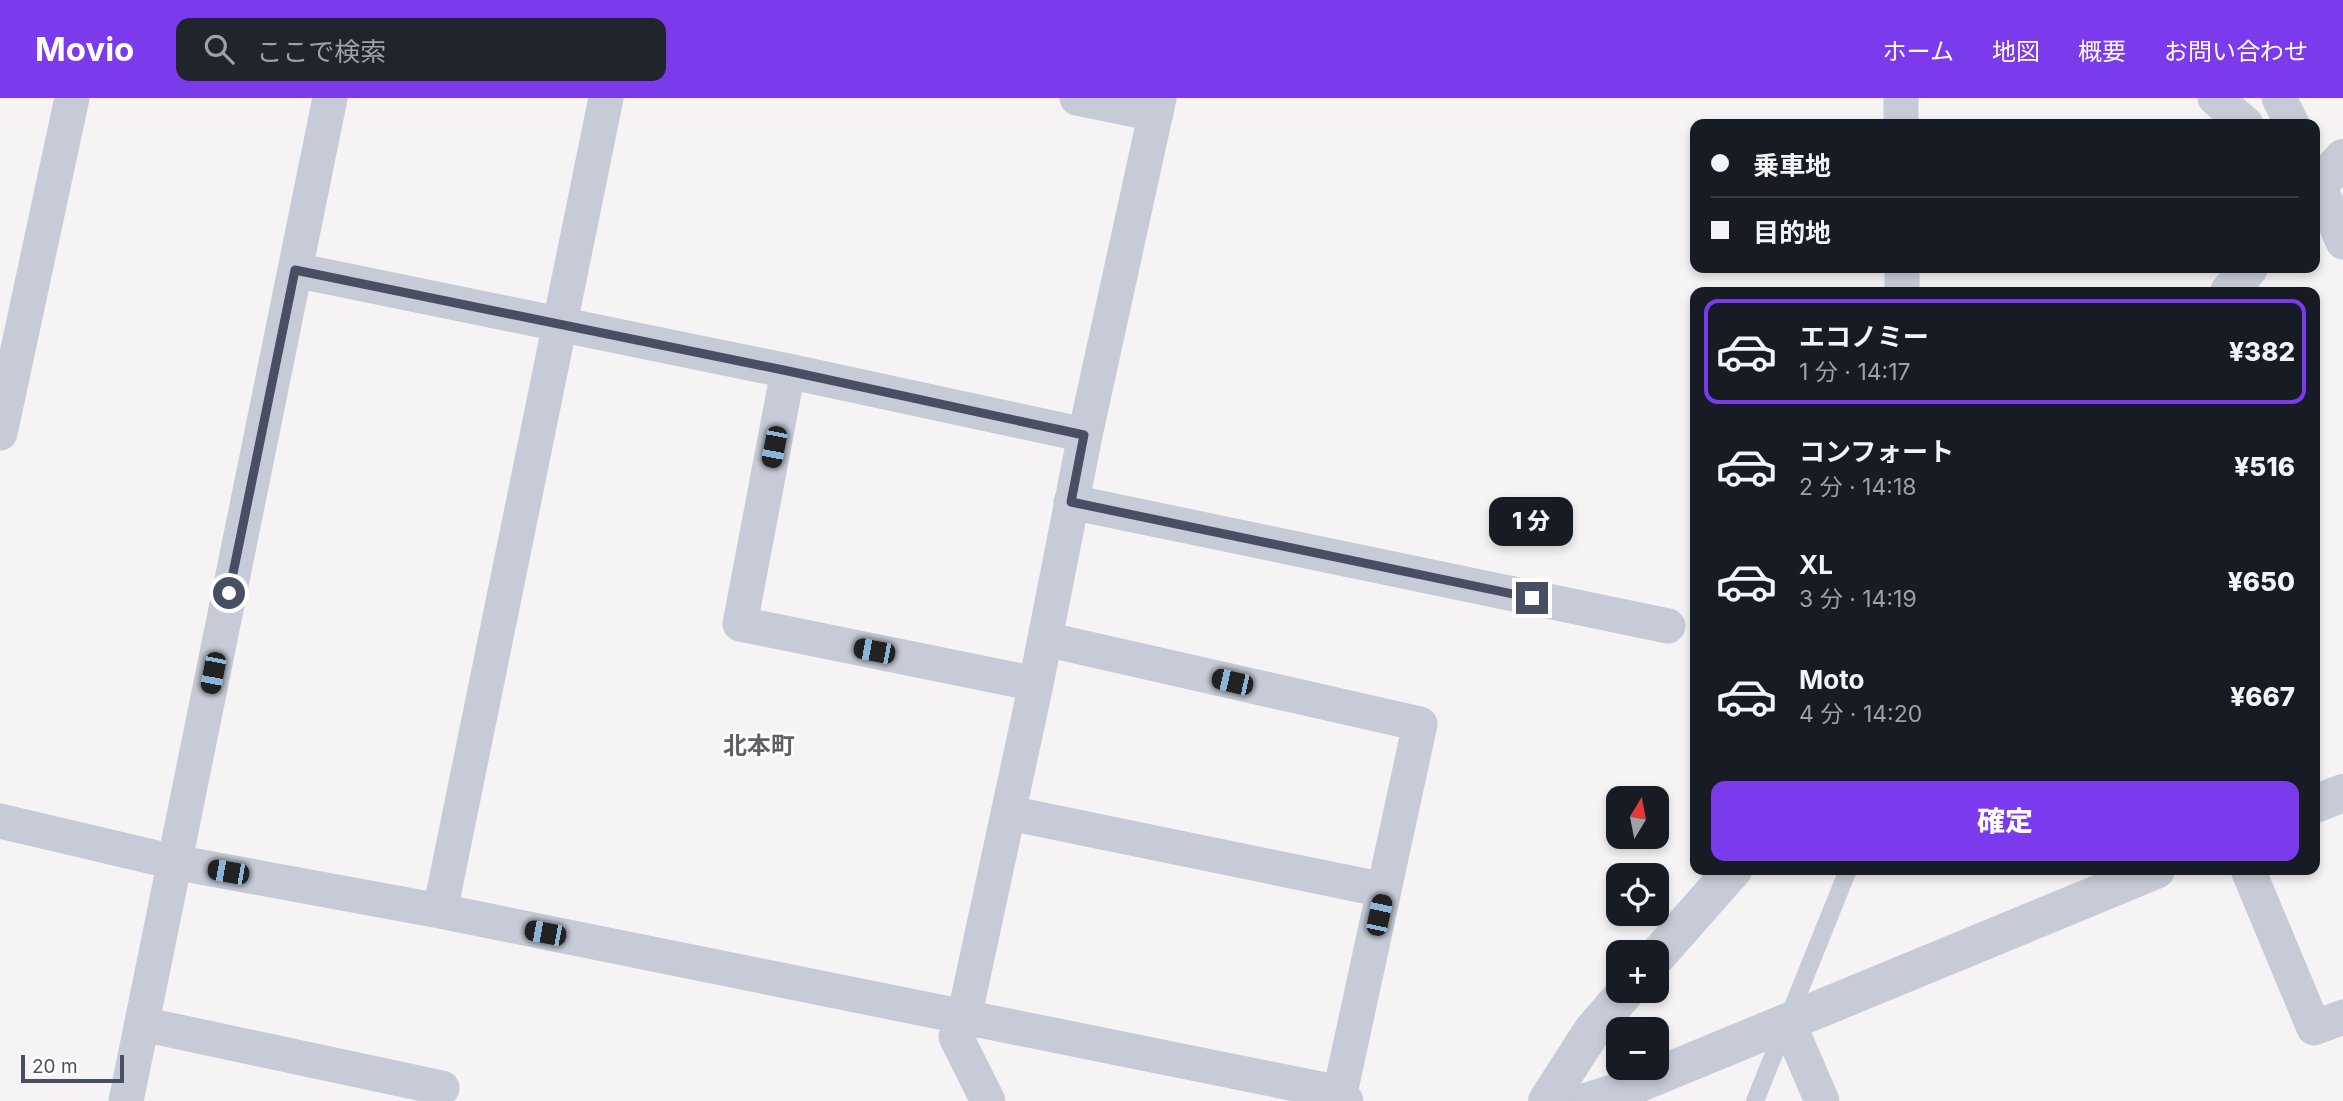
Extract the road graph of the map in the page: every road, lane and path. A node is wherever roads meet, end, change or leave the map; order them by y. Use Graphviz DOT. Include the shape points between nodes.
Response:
graph roads {
  1 [pos="72,98"];
  2 [pos="330,98"];
  3 [pos="606,98"];
  4 [pos="1077,98"];
  5 [pos="1901,98"];
  6 [pos="2215,98"];
  7 [pos="2279,98"];
  8 [pos="1158,106"];
  9 [pos="1901,119"];
  10 [pos="2240,119"];
  11 [pos="2289,119"];
  12 [pos="2322,178"];
  13 [pos="2343,242"];
  14 [pos="295,270"];
  15 [pos="2245,273"];
  16 [pos="2233,287"];
  17 [pos="561,324"];
  18 [pos="788,371"];
  19 [pos="0,433"];
  20 [pos="1084,435"];
  21 [pos="1071,502"];
  22 [pos="1668,626"];
  23 [pos="1045,639"];
  24 [pos="1036,684"];
  25 [pos="2343,793"];
  26 [pos="2320,802"];
  27 [pos="1009,813"];
  28 [pos="0,821"];
  29 [pos="174,862"];
  30 [pos="1729,875"];
  31 [pos="1846,875"];
  32 [pos="2144,875"];
  33 [pos="2250,875"];
  34 [pos="1384,890"];
  35 [pos="440,911"];
  36 [pos="1669,942"];
  37 [pos="1616,1003"];
  38 [pos="2343,1017"];
  39 [pos="964,1018"];
  40 [pos="1788,1022"];
  41 [pos="142,1024"];
  42 [pos="442,1088"];
  43 [pos="1343,1097"];
  44 [pos="126,1101"];
  45 [pos="988,1101"];
  46 [pos="1547,1101"];
  47 [pos="1589,1101"];
  48 [pos="1755,1101"];
  49 [pos="1822,1101"];
  1 -- 19 [label="street"];
  2 -- 14 [label="street"];
  3 -- 17 [label="street"];
  4 -- 8 [label="street"];
  5 -- 9 [label="street"];
  6 -- 10 [label="street"];
  7 -- 11 [label="street"];
  8 -- 20 [label="street"];
  12 -- 13 [label="street"];
  14 -- 17 [label="street"];
  14 -- 29 [label="street"];
  15 -- 16 [label="street"];
  17 -- 18 [label="street"];
  17 -- 35 [label="street"];
  18 -- 20 [label="street"];
  18 -- 24 [label="street" via="740,624"];
  20 -- 21 [label="street"];
  21 -- 22 [label="street"];
  21 -- 23 [label="street"];
  23 -- 24 [label="street"];
  23 -- 34 [label="street" via="1420,724"];
  24 -- 27 [label="street"];
  25 -- 26 [label="street"];
  27 -- 34 [label="street"];
  27 -- 39 [label="street"];
  28 -- 29 [label="street"];
  29 -- 35 [label="street"];
  29 -- 41 [label="street"];
  30 -- 36 [label="street"];
  31 -- 40 [label="lane"];
  32 -- 40 [label="street"];
  33 -- 38 [label="street" via="2314,1028"];
  34 -- 43 [label="street"];
  35 -- 39 [label="street"];
  37 -- 46 [label="street"];
  39 -- 43 [label="street"];
  39 -- 45 [label="street" via="956,1037"];
  40 -- 47 [label="street"];
  40 -- 48 [label="lane"];
  40 -- 49 [label="street"];
  41 -- 42 [label="street"];
  41 -- 44 [label="street"];
}
